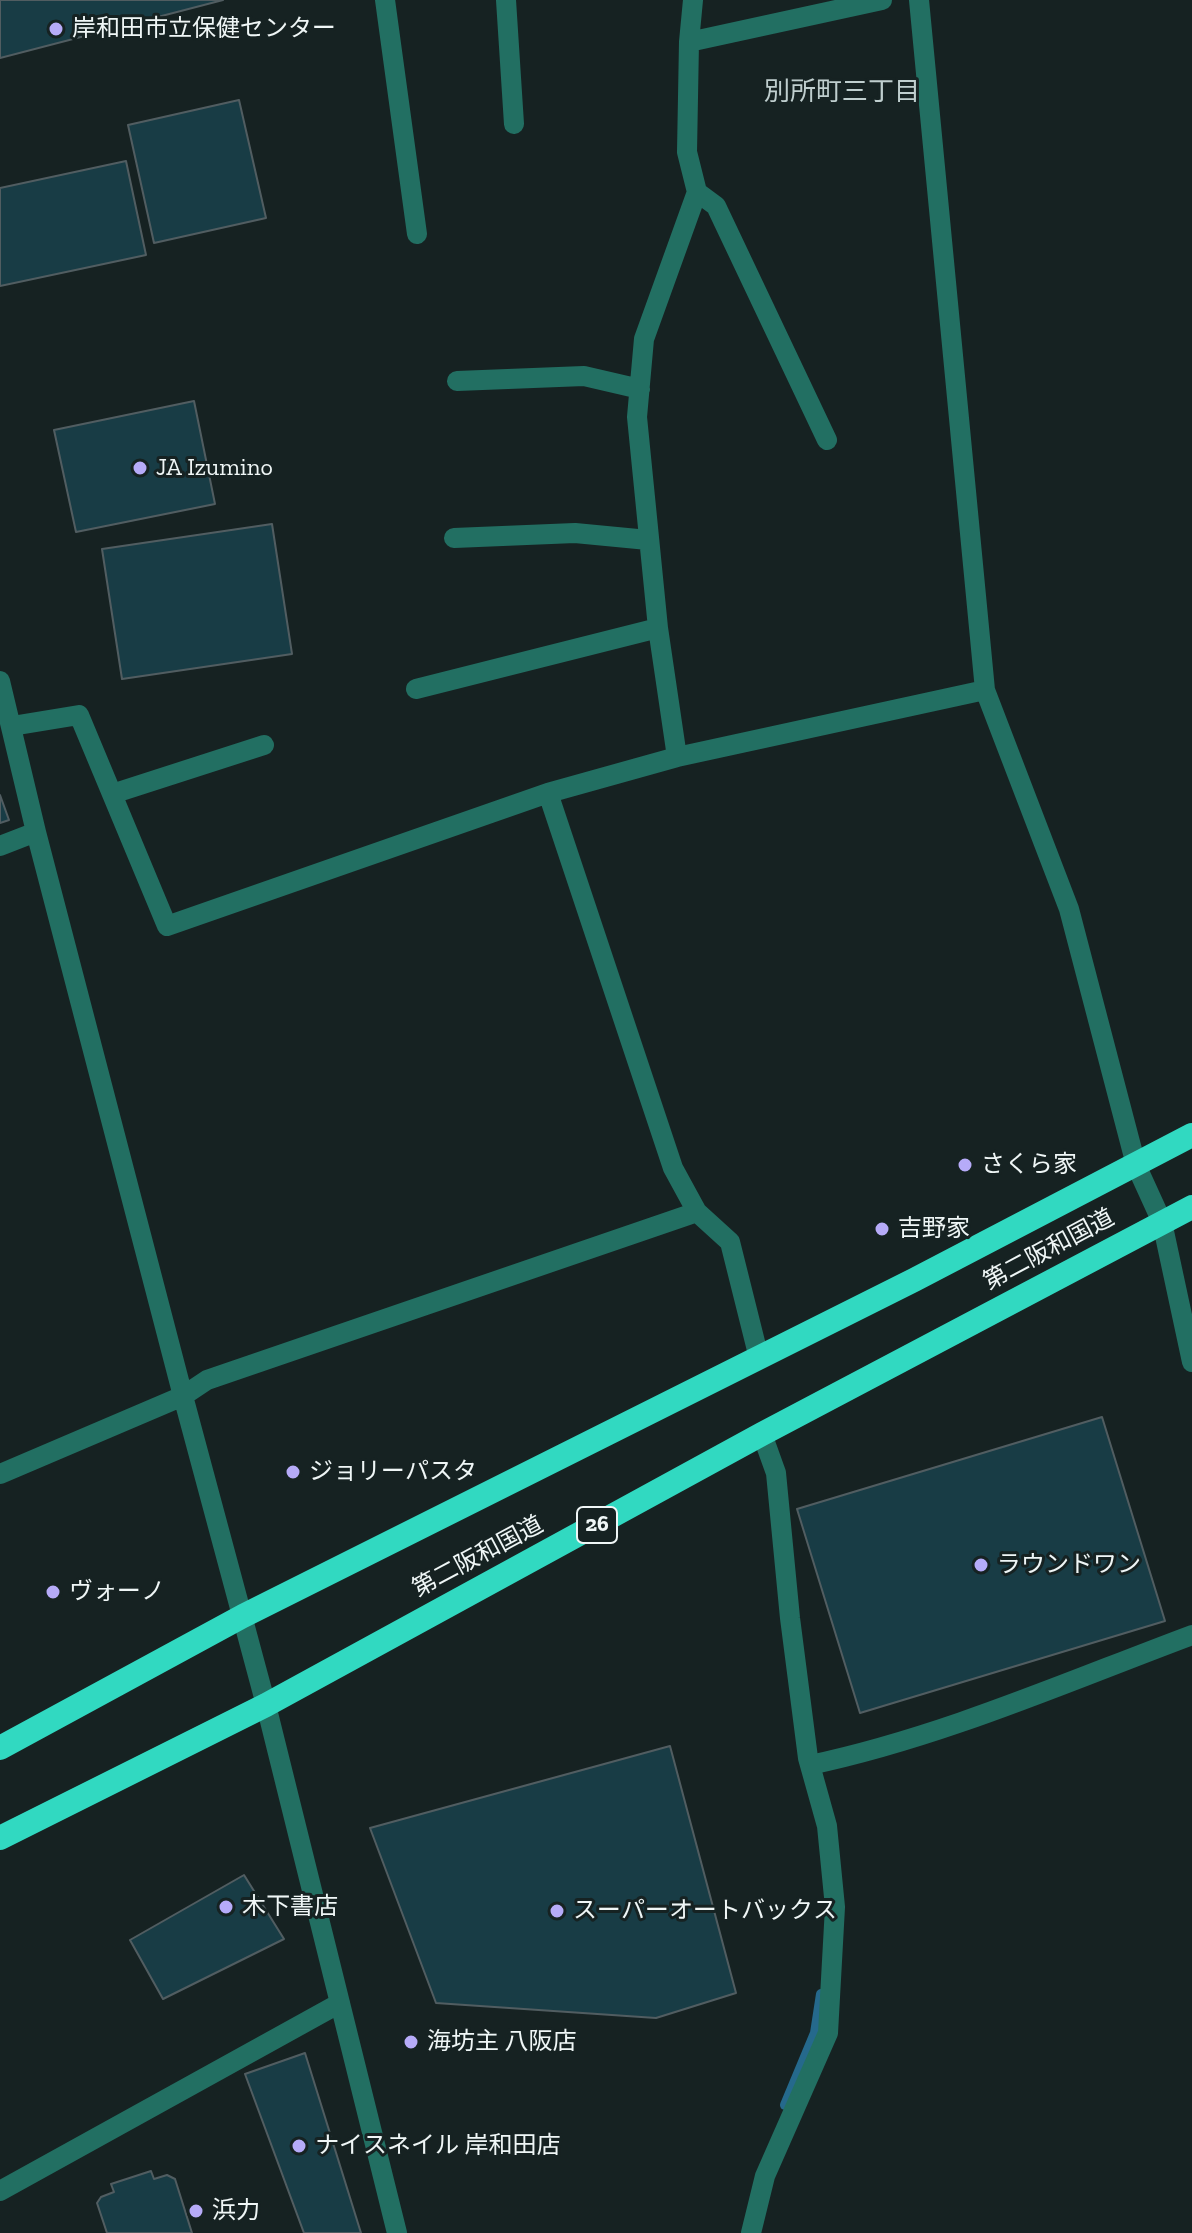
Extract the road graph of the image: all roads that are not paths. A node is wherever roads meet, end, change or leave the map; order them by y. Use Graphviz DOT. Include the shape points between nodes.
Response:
graph roads {
  1 [pos="385,0"];
  2 [pos="506,0"];
  3 [pos="693,0"];
  4 [pos="882,0"];
  5 [pos="919,0"];
  6 [pos="689,42"];
  7 [pos="514,124"];
  8 [pos="697,192"];
  9 [pos="417,234"];
  10 [pos="457,381"];
  11 [pos="640,389"];
  12 [pos="827,440"];
  13 [pos="454,538"];
  14 [pos="648,540"];
  15 [pos="658,628"];
  16 [pos="0,681"];
  17 [pos="416,689"];
  18 [pos="985,690"];
  19 [pos="12,726"];
  20 [pos="264,745"];
  21 [pos="677,757"];
  22 [pos="548,793"];
  23 [pos="112,794"];
  24 [pos="36,832"];
  25 [pos="0,846"];
  26 [pos="1192,1135"];
  27 [pos="1136,1165"];
  28 [pos="1192,1207"];
  29 [pos="697,1212"];
  30 [pos="1162,1222"];
  31 [pos="759,1358"];
  32 [pos="1192,1362"];
  33 [pos="183,1396"];
  34 [pos="762,1434"];
  35 [pos="0,1474"];
  36 [pos="243,1616"];
  37 [pos="1192,1635"];
  38 [pos="266,1705"];
  39 [pos="0,1748"];
  40 [pos="810,1765"];
  41 [pos="0,1838"];
  42 [pos="340,2003"];
  43 [pos="0,2191"];
  44 [pos="397,2233"];
  45 [pos="751,2233"];
  1 -- 9 [label="street"];
  2 -- 7 [label="street"];
  3 -- 6 [label="street"];
  4 -- 6 [label="street"];
  5 -- 18 [label="street"];
  6 -- 8 [label="street" via="687,152"];
  8 -- 11 [label="street" via="644,339"];
  8 -- 12 [label="street" via="716,206"];
  10 -- 11 [label="street" via="584,376"];
  11 -- 14 [label="street" via="637,417"];
  13 -- 14 [label="street" via="575,533"];
  14 -- 15 [label="street"];
  15 -- 17 [label="street"];
  15 -- 21 [label="street"];
  16 -- 19 [label="street"];
  18 -- 21 [label="street"];
  18 -- 27 [label="street" via="1069,909"];
  19 -- 23 [label="street" via="79,715"];
  19 -- 24 [label="street"];
  20 -- 23 [label="street"];
  21 -- 22 [label="street"];
  22 -- 23 [label="street" via="167,926"];
  22 -- 29 [label="street" via="673,1168"];
  24 -- 25 [label="street"];
  24 -- 33 [label="street"];
  26 -- 27 [label="highway, 第二阪和国道"];
  27 -- 30 [label="street"];
  27 -- 31 [label="highway, 第二阪和国道"];
  28 -- 30 [label="highway, 第二阪和国道 / 26"];
  29 -- 31 [label="street" via="730,1242"];
  29 -- 33 [label="street" via="207,1380"];
  30 -- 32 [label="street"];
  30 -- 34 [label="highway, 第二阪和国道 / 26"];
  31 -- 36 [label="highway, 第二阪和国道"];
  33 -- 35 [label="street"];
  33 -- 36 [label="street"];
  34 -- 38 [label="highway, 第二阪和国道 / 26"];
  34 -- 40 [label="street" via="776,1473"];
  36 -- 38 [label="street"];
  36 -- 39 [label="highway, 第二阪和国道"];
  37 -- 40 [label="street" via="929,1734"];
  38 -- 41 [label="highway, 第二阪和国道 / 26"];
  38 -- 42 [label="street"];
  40 -- 45 [label="street" via="827,1826 835,1907 828,2033 765,2176"];
  42 -- 43 [label="street"];
  42 -- 44 [label="street"];
}
